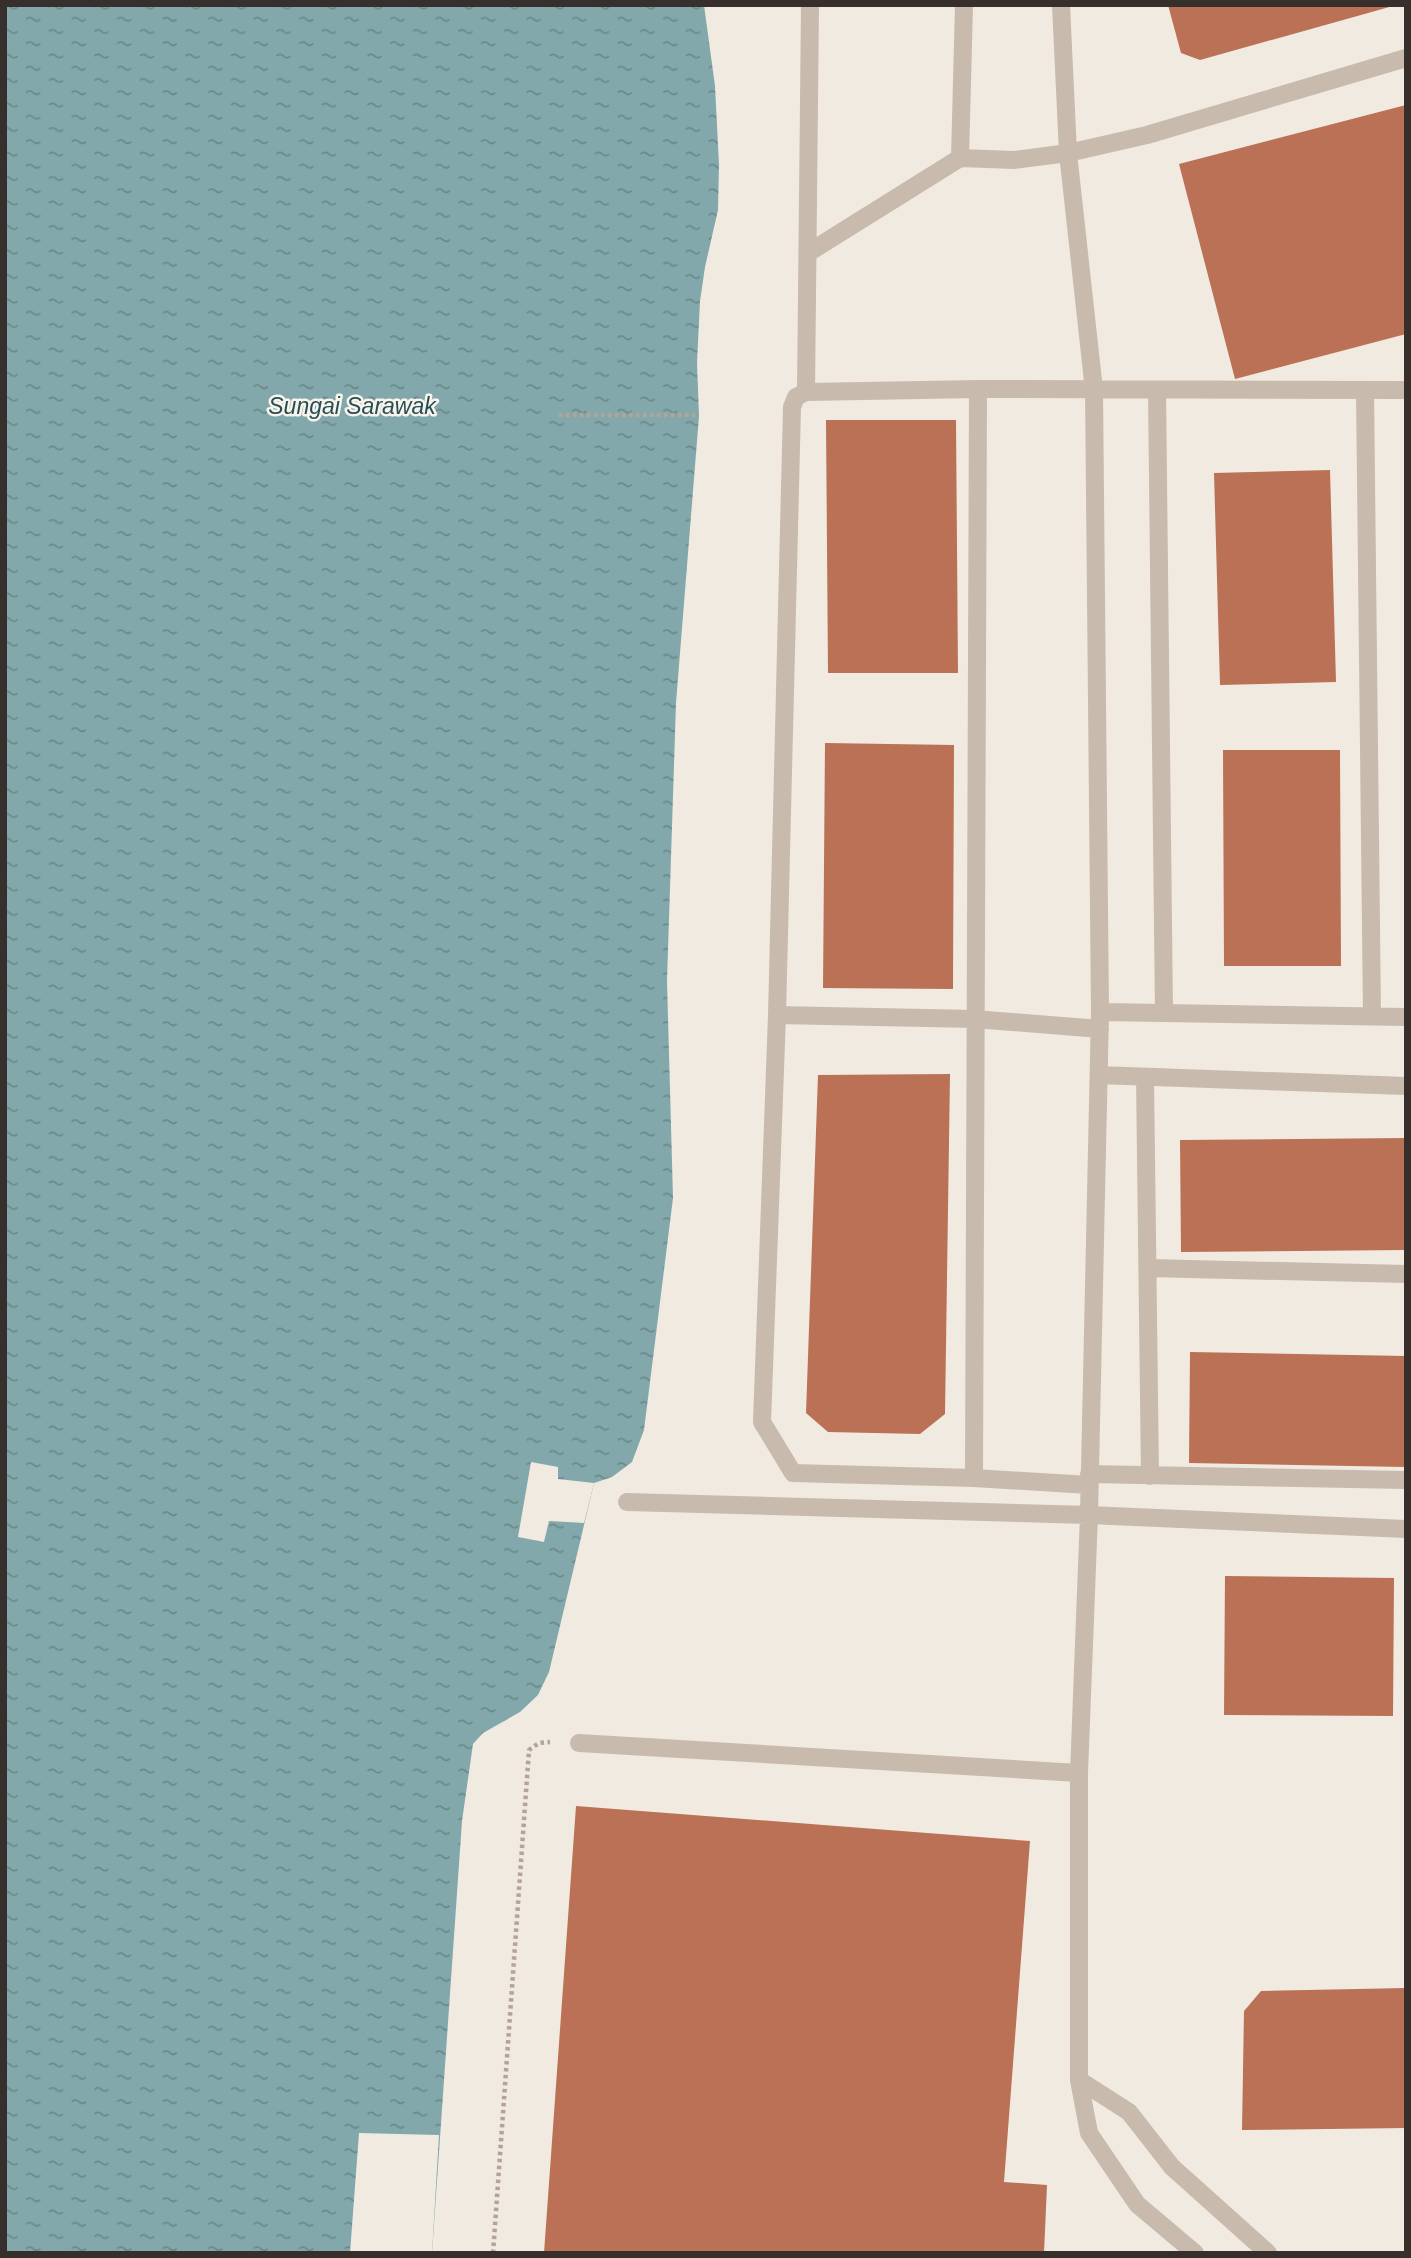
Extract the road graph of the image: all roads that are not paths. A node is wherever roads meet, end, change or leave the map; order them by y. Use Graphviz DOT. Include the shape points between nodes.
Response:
graph roads {
  1 [pos="810,5"];
  2 [pos="964,5"];
  3 [pos="1061,5"];
  4 [pos="1406,58"];
  5 [pos="1068,153"];
  6 [pos="960,158"];
  7 [pos="808,253"];
  8 [pos="978,389"];
  9 [pos="1094,390"];
  10 [pos="1157,390"];
  11 [pos="1365,390"];
  12 [pos="1406,390"];
  13 [pos="806,393"];
  14 [pos="1164,1013"];
  15 [pos="777,1015"];
  16 [pos="1371,1016"];
  17 [pos="1406,1017"];
  18 [pos="975,1019"];
  19 [pos="1100,1021"];
  20 [pos="1099,1075"];
  21 [pos="1145,1077"];
  22 [pos="1406,1086"];
  23 [pos="1148,1268"];
  24 [pos="1406,1274"];
  25 [pos="1150,1476"];
  26 [pos="974,1478"];
  27 [pos="1089,1480"];
  28 [pos="1406,1480"];
  29 [pos="627,1502"];
  30 [pos="1089,1515"];
  31 [pos="1406,1529"];
  32 [pos="579,1743"];
  33 [pos="1079,1773"];
  34 [pos="1079,2080"];
  35 [pos="1195,2253"];
  36 [pos="1268,2253"];
  1 -- 7 [label="street"];
  2 -- 6 [label="street"];
  3 -- 5 [label="street"];
  4 -- 5 [label="street" via="1147,135"];
  5 -- 6 [label="street" via="1014,160"];
  5 -- 9 [label="street"];
  6 -- 7 [label="street"];
  7 -- 13 [label="street"];
  8 -- 9 [label="street"];
  8 -- 13 [label="street"];
  8 -- 18 [label="street"];
  9 -- 10 [label="street"];
  9 -- 19 [label="street"];
  10 -- 11 [label="street"];
  10 -- 14 [label="street"];
  11 -- 12 [label="street"];
  11 -- 16 [label="street"];
  13 -- 15 [label="street" via="796,397 792,407"];
  14 -- 16 [label="street"];
  14 -- 19 [label="street"];
  15 -- 18 [label="street"];
  15 -- 26 [label="street" via="762,1422 793,1473"];
  16 -- 17 [label="street"];
  18 -- 19 [label="street"];
  18 -- 26 [label="street"];
  19 -- 20 [label="street"];
  20 -- 21 [label="street"];
  20 -- 27 [label="street"];
  21 -- 22 [label="street"];
  21 -- 23 [label="street"];
  23 -- 24 [label="street"];
  23 -- 25 [label="street"];
  25 -- 27 [label="street"];
  25 -- 28 [label="street"];
  26 -- 27 [label="street"];
  27 -- 30 [label="street"];
  29 -- 30 [label="street"];
  30 -- 31 [label="street"];
  30 -- 33 [label="street"];
  32 -- 33 [label="street"];
  33 -- 34 [label="street"];
  34 -- 35 [label="street" via="1089,2133 1136,2204"];
  34 -- 36 [label="street" via="1129,2112 1172,2167"];
}
